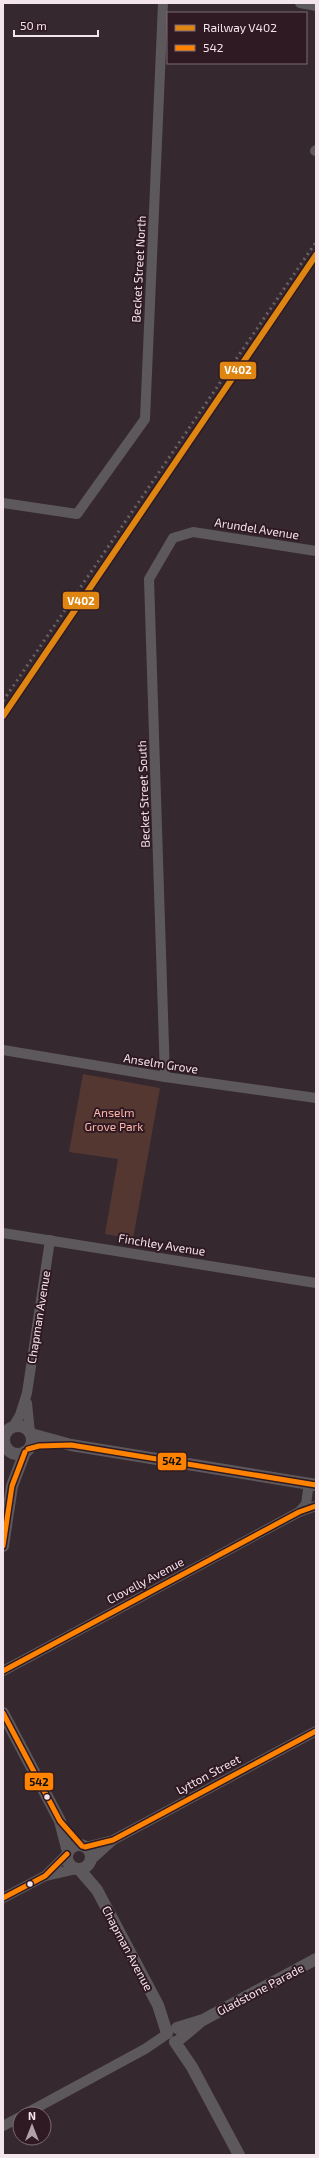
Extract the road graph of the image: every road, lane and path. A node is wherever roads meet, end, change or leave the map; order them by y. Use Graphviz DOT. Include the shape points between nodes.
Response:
graph roads {
  1 [pos="163,3"];
  2 [pos="300,3"];
  3 [pos="316,6"];
  4 [pos="3,503"];
  5 [pos="193,532"];
  6 [pos="316,551"];
  7 [pos="3,1050"];
  8 [pos="165,1077"];
  9 [pos="316,1098"];
  10 [pos="3,1233"];
  11 [pos="50,1240"];
  12 [pos="316,1283"];
  13 [pos="26,1393"];
  14 [pos="9,1428"];
  15 [pos="30,1434"];
  16 [pos="72,1445"];
  17 [pos="6,1446"];
  18 [pos="26,1450"];
  19 [pos="312,1484"];
  20 [pos="12,1486"];
  21 [pos="316,1506"];
  22 [pos="300,1512"];
  23 [pos="3,1546"];
  24 [pos="3,1671"];
  25 [pos="3,1714"];
  26 [pos="316,1731"];
  27 [pos="60,1822"];
  28 [pos="113,1840"];
  29 [pos="83,1846"];
  30 [pos="68,1853"];
  31 [pos="84,1866"];
  32 [pos="45,1876"];
  33 [pos="3,1898"];
  34 [pos="316,1959"];
  35 [pos="175,2035"];
  36 [pos="40,2106"];
  37 [pos="12,2121"];
  38 [pos="3,2126"];
  39 [pos="239,2155"];
  1 -- 4 [label="street, Becket Street North" via="145,419 77,514"];
  2 -- 3 [label="street"];
  5 -- 6 [label="street, Arundel Avenue"];
  5 -- 8 [label="street, Becket Street South" via="173,538 149,578"];
  7 -- 8 [label="street, Anselm Grove"];
  8 -- 9 [label="street, Anselm Grove"];
  10 -- 11 [label="street, Finchley Avenue"];
  11 -- 12 [label="street, Finchley Avenue"];
  11 -- 13 [label="street, Chapman Avenue"];
  13 -- 14 [label="street" via="20,1414"];
  13 -- 15 [label="street"];
  14 -- 15 [label="street" via="22,1427"];
  14 -- 17 [label="street" via="5,1437"];
  15 -- 16 [label="street"];
  15 -- 18 [label="street" via="31,1442"];
  16 -- 18 [label="street" via="39,1446"];
  16 -- 19 [label="street"];
  17 -- 18 [label="street" via="16,1454"];
  17 -- 20 [label="street"];
  18 -- 20 [label="street"];
  19 -- 22 [label="street" via="306,1504"];
  20 -- 23 [label="street"];
  21 -- 22 [label="street, Clovelly Avenue"];
  22 -- 24 [label="street, Clovelly Avenue"];
  25 -- 27 [label="street"];
  26 -- 28 [label="street, Lytton Street"];
  27 -- 29 [label="street"];
  27 -- 30 [label="street"];
  28 -- 29 [label="street, Lytton Street"];
  28 -- 31 [label="street, Lytton Street"];
  29 -- 30 [label="street" via="73,1847"];
  29 -- 31 [label="street" via="90,1853"];
  30 -- 31 [label="street" via="68,1862"];
  30 -- 32 [label="street, Lytton Street"];
  31 -- 32 [label="street, Lytton Street"];
  31 -- 35 [label="street, Chapman Avenue"];
  32 -- 33 [label="street, Lytton Street"];
  34 -- 35 [label="street, Gladstone Parade"];
  35 -- 36 [label="street, Gladstone Parade"];
  35 -- 39 [label="street, Chapman Avenue"];
  37 -- 38 [label="street"];
}
